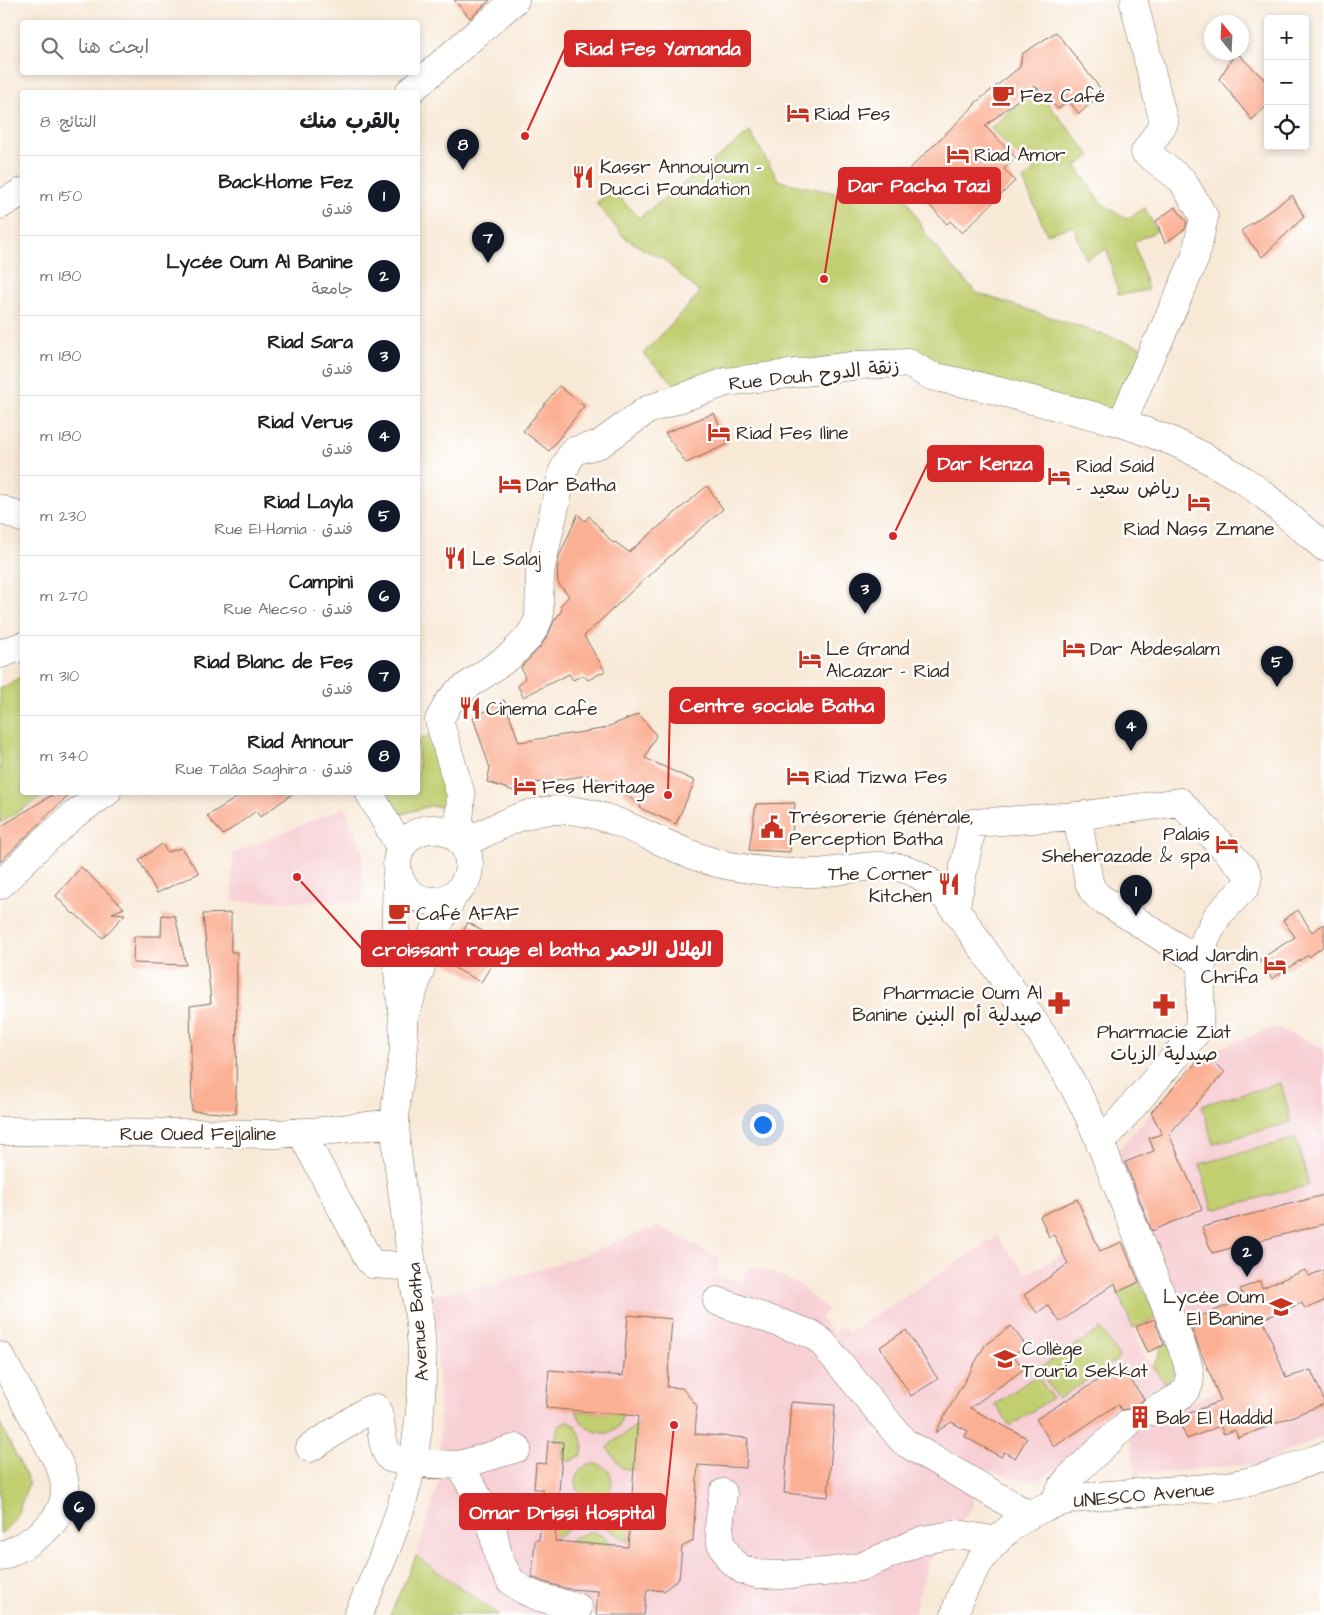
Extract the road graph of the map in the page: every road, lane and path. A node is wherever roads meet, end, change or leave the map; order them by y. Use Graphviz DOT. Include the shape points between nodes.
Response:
graph roads {
  1 [pos="515,0"];
  2 [pos="1134,3"];
  3 [pos="411,90"];
  4 [pos="20,193"];
  5 [pos="0,205"];
  6 [pos="1122,423"];
  7 [pos="0,509"];
  8 [pos="20,517"];
  9 [pos="1324,547"];
  10 [pos="20,647"];
  11 [pos="0,654"];
  12 [pos="103,795"];
  13 [pos="370,795"];
  14 [pos="1077,816"];
  15 [pos="460,842"];
  16 [pos="399,861"];
  17 [pos="0,884"];
  18 [pos="454,895"];
  19 [pos="955,910"];
  20 [pos="1202,963"];
  21 [pos="404,1020"];
  22 [pos="395,1123"];
  23 [pos="0,1131"];
  24 [pos="300,1132"];
  25 [pos="1100,1144"];
  26 [pos="413,1267"];
  27 [pos="717,1301"];
  28 [pos="0,1356"];
  29 [pos="1153,1411"];
  30 [pos="1127,1424"];
  31 [pos="310,1448"];
  32 [pos="517,1448"];
  33 [pos="1324,1456"];
  34 [pos="412,1463"];
  35 [pos="460,1465"];
  36 [pos="723,1493"];
  37 [pos="1053,1504"];
  38 [pos="1029,1515"];
  39 [pos="997,1541"];
  40 [pos="0,1557"];
  41 [pos="578,1608"];
  42 [pos="358,1615"];
  43 [pos="955,1615"];
  1 -- 3 [label="street"];
  2 -- 6 [label="street" via="1164,123 1145,152 1182,180 1204,217 1195,258"];
  4 -- 5 [label="street"];
  6 -- 9 [label="street, Rue Douh زنقة الدوح" via="1172,441 1245,481"];
  6 -- 15 [label="street, Rue Douh زنقة الدوح" via="931,376 908,363 859,365 726,382 647,410 600,444 573,451 563,471 546,541 540,572 539,618 535,627 510,656 457,693 439,720 461,795"];
  7 -- 8 [label="street"];
  10 -- 11 [label="street"];
  12 -- 17 [label="street" via="75,814"];
  13 -- 16 [label="street"];
  14 -- 19 [label="street" via="973,823"];
  14 -- 20 [label="street" via="1093,891"];
  14 -- 20 [label="street" via="1180,802 1244,868 1248,876 1246,886 1210,928"];
  15 -- 16 [label="street" via="442,830 424,831 413,836"];
  15 -- 18 [label="street" via="469,860 469,872"];
  15 -- 19 [label="street" via="521,816 554,810 582,811 606,817 679,850 726,865 800,873 884,866 902,868 928,880"];
  16 -- 18 [label="street" via="400,880 420,899 434,902"];
  16 -- 21 [label="street, Avenue Batha" via="395,945"];
  18 -- 21 [label="street, Avenue Batha" via="433,934"];
  19 -- 25 [label="street" via="1039,1029 1083,1104"];
  20 -- 25 [label="street" via="1199,1030"];
  21 -- 22 [label="street, Avenue Batha"];
  22 -- 24 [label="street, Rue Oued Fejjaline"];
  22 -- 26 [label="street, Avenue Batha" via="396,1153"];
  23 -- 24 [label="street, Rue Oued Fejjaline"];
  24 -- 26 [label="street" via="369,1260 373,1264"];
  25 -- 29 [label="street" via="1190,1374 1188,1386 1180,1397"];
  26 -- 34 [label="street, Avenue Batha" via="423,1367 422,1402"];
  27 -- 38 [label="street" via="811,1334 822,1342 904,1442"];
  28 -- 40 [label="street" via="58,1462 66,1487 60,1512 48,1527"];
  30 -- 37 [label="street" via="1069,1478"];
  31 -- 34 [label="street" via="376,1408 385,1452 390,1458"];
  32 -- 35 [label="street"];
  33 -- 37 [label="street, UNESCO Avenue" via="1241,1484 1085,1497"];
  34 -- 35 [label="street"];
  34 -- 42 [label="street, Avenue Batha" via="392,1535"];
  35 -- 41 [label="street" via="491,1521 498,1555 511,1581 539,1597"];
  36 -- 39 [label="street" via="719,1527 722,1543 730,1560 743,1570 757,1574 824,1572 860,1567 923,1540 958,1534"];
  37 -- 38 [label="street, UNESCO Avenue"];
  38 -- 39 [label="street, UNESCO Avenue"];
  39 -- 43 [label="street, UNESCO Avenue" via="965,1585"];
}
